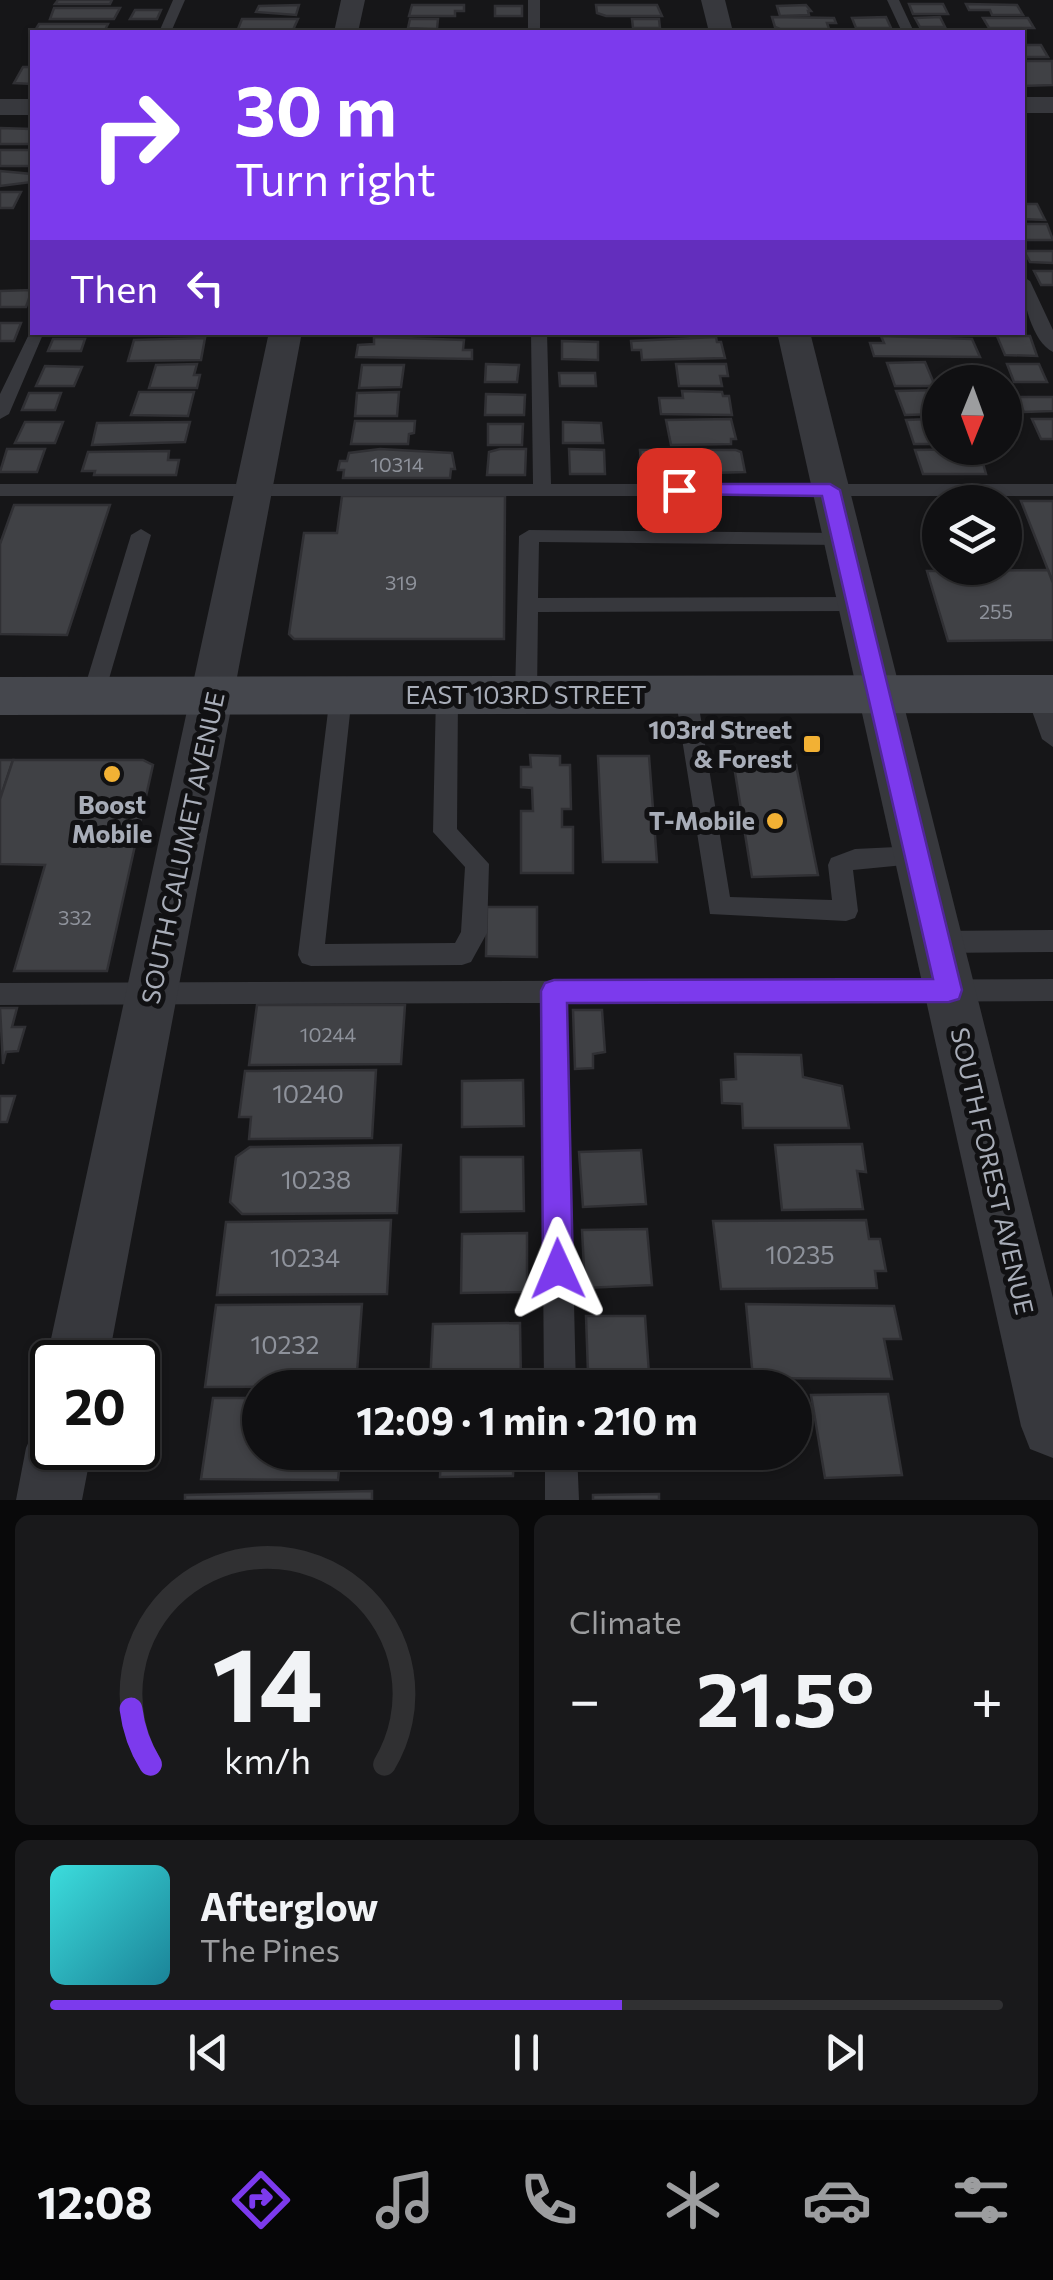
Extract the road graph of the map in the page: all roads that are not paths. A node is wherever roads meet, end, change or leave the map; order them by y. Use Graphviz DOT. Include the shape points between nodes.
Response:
graph roads {
  1 [pos="179,0"];
  2 [pos="353,0"];
  3 [pos="534,0"];
  4 [pos="713,0"];
  5 [pos="892,0"];
  6 [pos="167,30"];
  7 [pos="346,30"];
  8 [pos="534,30"];
  9 [pos="720,30"];
  10 [pos="907,30"];
  11 [pos="1025,105"];
  12 [pos="1053,105"];
  13 [pos="0,106"];
  14 [pos="30,106"];
  15 [pos="1025,287"];
  16 [pos="35,335"];
  17 [pos="285,335"];
  18 [pos="539,335"];
  19 [pos="794,335"];
  20 [pos="1053,347"];
  21 [pos="0,414"];
  22 [pos="0,490"];
  23 [pos="255,490"];
  24 [pos="542,490"];
  25 [pos="830,490"];
  26 [pos="1053,490"];
  27 [pos="140,535"];
  28 [pos="842,539"];
  29 [pos="858,604"];
  30 [pos="528,605"];
  31 [pos="880,694"];
  32 [pos="340,695"];
  33 [pos="448,695"];
  34 [pos="526,695"];
  35 [pos="686,695"];
  36 [pos="0,696"];
  37 [pos="93,696"];
  38 [pos="215,696"];
  39 [pos="1048,709"];
  40 [pos="917,856"];
  41 [pos="1053,940"];
  42 [pos="944,966"];
  43 [pos="1053,990"];
  44 [pos="554,991"];
  45 [pos="154,993"];
  46 [pos="0,994"];
  47 [pos="82,1340"];
  48 [pos="560,1370"];
  49 [pos="1053,1426"];
  50 [pos="55,1470"];
  51 [pos="561,1470"];
  52 [pos="48,1500"];
  53 [pos="562,1500"];
  1 -- 6 [label="lane"];
  2 -- 7 [label="street"];
  3 -- 8 [label="lane"];
  4 -- 9 [label="street"];
  5 -- 10 [label="lane"];
  11 -- 12 [label="street"];
  13 -- 14 [label="street"];
  15 -- 20 [label="lane"];
  16 -- 21 [label="lane"];
  17 -- 23 [label="street, SOUTH CALUMET AVENUE"];
  18 -- 24 [label="lane"];
  19 -- 25 [label="street, SOUTH FOREST AVENUE"];
  22 -- 23 [label="lane"];
  23 -- 24 [label="lane"];
  23 -- 38 [label="street, SOUTH CALUMET AVENUE"];
  24 -- 25 [label="lane"];
  25 -- 26 [label="lane"];
  25 -- 28 [label="street, SOUTH FOREST AVENUE"];
  27 -- 37 [label="lane"];
  28 -- 29 [label="street, SOUTH FOREST AVENUE"];
  28 -- 30 [label="lane" via="529,536"];
  29 -- 30 [label="lane"];
  29 -- 31 [label="street, SOUTH FOREST AVENUE"];
  30 -- 34 [label="lane"];
  31 -- 35 [label="main road, EAST 103RD STREET"];
  31 -- 39 [label="main road, EAST 103RD STREET"];
  31 -- 40 [label="street, SOUTH FOREST AVENUE"];
  32 -- 33 [label="main road, EAST 103RD STREET"];
  32 -- 33 [label="lane" via="310,955 462,954 474,933 477,864 445,832"];
  32 -- 38 [label="main road, EAST 103RD STREET"];
  33 -- 34 [label="main road, EAST 103RD STREET"];
  34 -- 35 [label="main road, EAST 103RD STREET"];
  35 -- 40 [label="lane" via="719,907 846,911 840,865"];
  36 -- 37 [label="main road, EAST 103RD STREET"];
  37 -- 38 [label="main road, EAST 103RD STREET"];
  38 -- 45 [label="street, SOUTH CALUMET AVENUE"];
  40 -- 42 [label="street, SOUTH FOREST AVENUE"];
  41 -- 42 [label="lane"];
  42 -- 43 [label="lane"];
  42 -- 44 [label="lane"];
  42 -- 49 [label="street, SOUTH FOREST AVENUE"];
  44 -- 45 [label="lane"];
  44 -- 48 [label="lane"];
  45 -- 46 [label="lane"];
  45 -- 47 [label="street, SOUTH CALUMET AVENUE"];
  50 -- 52 [label="street"];
  51 -- 53 [label="lane"];
}
